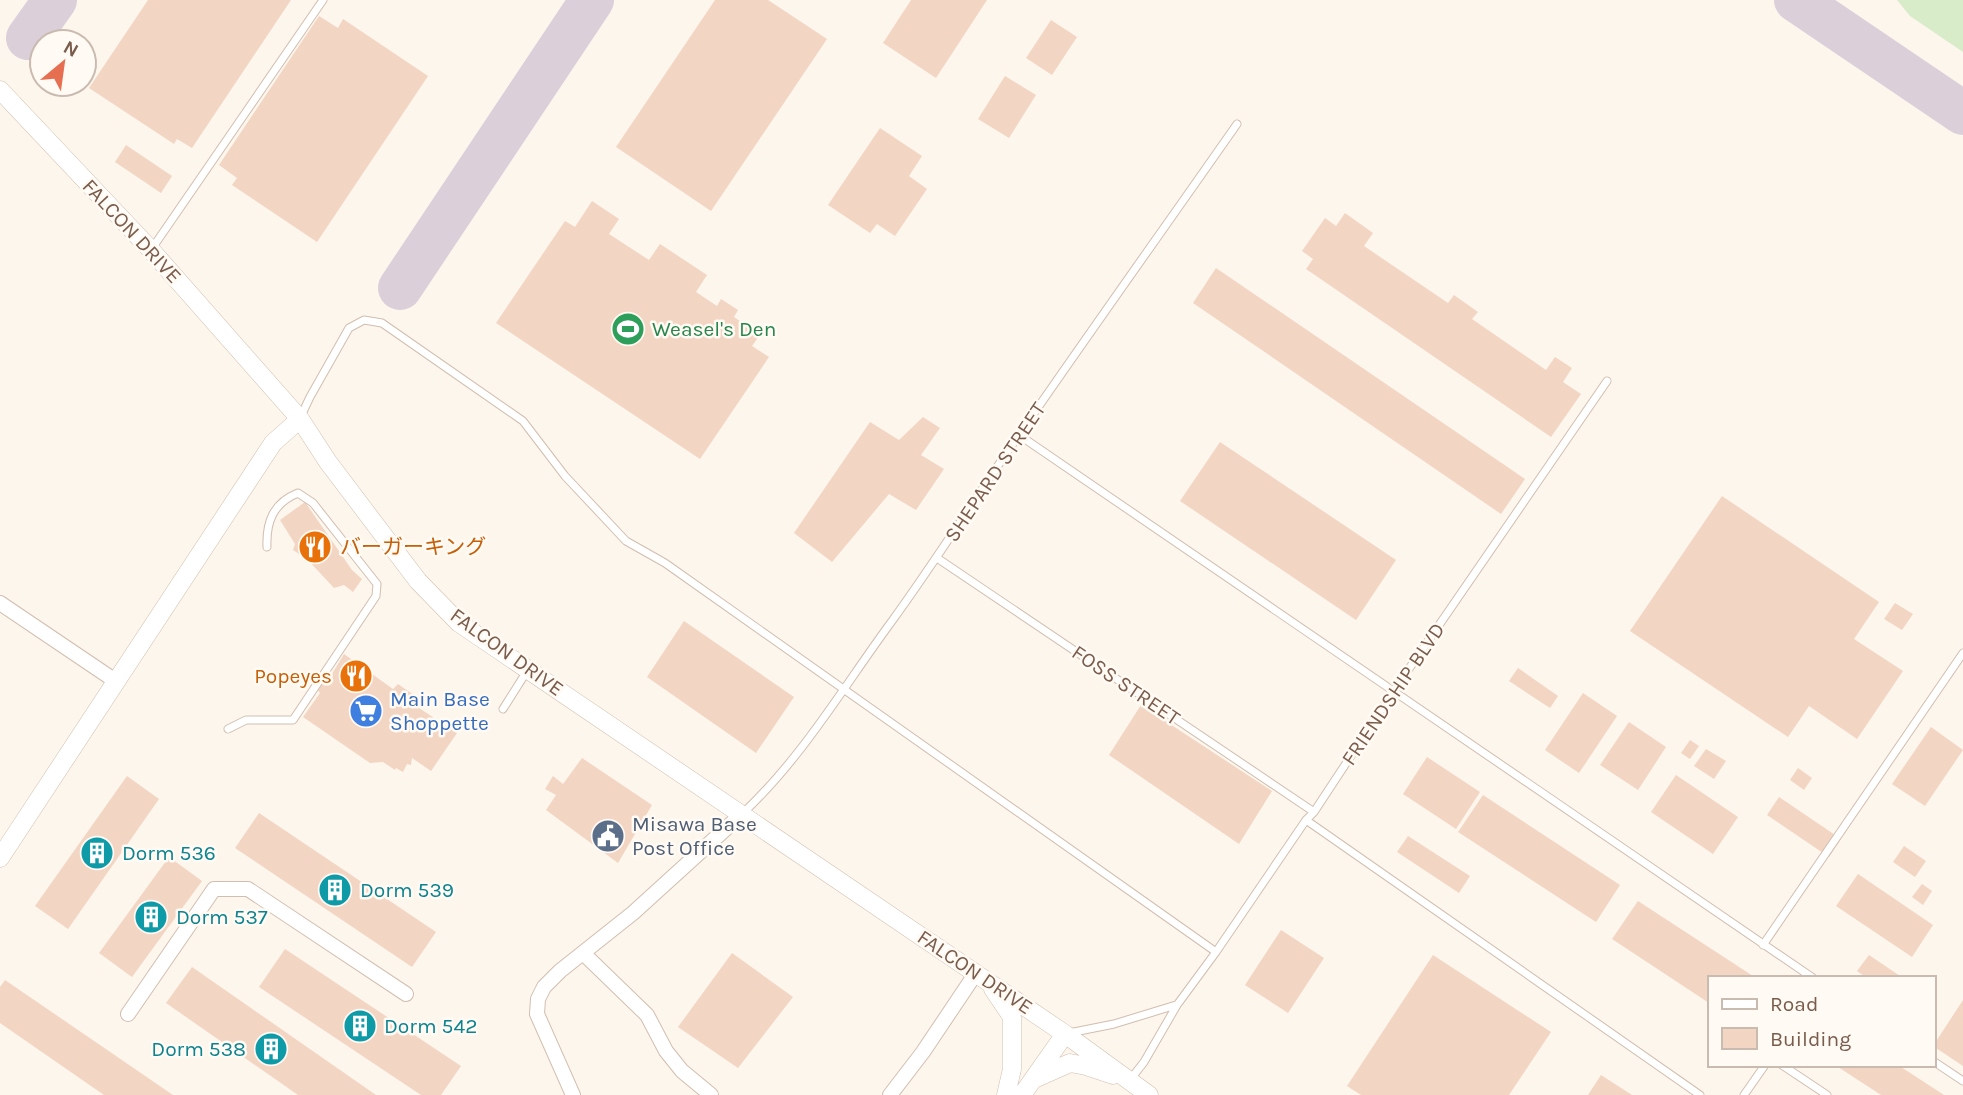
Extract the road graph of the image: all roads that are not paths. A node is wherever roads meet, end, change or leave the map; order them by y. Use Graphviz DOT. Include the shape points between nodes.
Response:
graph roads {
  1 [pos="323,0"];
  2 [pos="0,90"];
  3 [pos="1237,124"];
  4 [pos="151,250"];
  5 [pos="1607,381"];
  6 [pos="300,419"];
  7 [pos="1019,435"];
  8 [pos="267,547"];
  9 [pos="937,558"];
  10 [pos="0,603"];
  11 [pos="1963,653"];
  12 [pos="528,670"];
  13 [pos="117,682"];
  14 [pos="841,690"];
  15 [pos="1392,692"];
  16 [pos="503,709"];
  17 [pos="228,729"];
  18 [pos="1314,812"];
  19 [pos="743,813"];
  20 [pos="1306,820"];
  21 [pos="0,858"];
  22 [pos="1763,945"];
  23 [pos="1216,952"];
  24 [pos="583,953"];
  25 [pos="1810,976"];
  26 [pos="982,977"];
  27 [pos="406,994"];
  28 [pos="1177,1005"];
  29 [pos="128,1014"];
  30 [pos="1065,1034"];
  31 [pos="1935,1062"];
  32 [pos="1764,1067"];
  33 [pos="1785,1067"];
  34 [pos="1034,1079"];
  35 [pos="1130,1081"];
  36 [pos="1963,1081"];
  37 [pos="573,1095"];
  38 [pos="711,1095"];
  39 [pos="890,1095"];
  40 [pos="1006,1095"];
  41 [pos="1022,1095"];
  42 [pos="1149,1095"];
  43 [pos="1700,1095"];
  44 [pos="1744,1095"];
  45 [pos="1826,1095"];
  1 -- 4 [label="lane"];
  2 -- 4 [label="street, FALCON DRIVE"];
  3 -- 7 [label="lane, SHEPARD STREET"];
  4 -- 6 [label="street, FALCON DRIVE"];
  5 -- 15 [label="lane, FRIENDSHIP BLVD"];
  6 -- 12 [label="street, FALCON DRIVE" via="418,581 459,623"];
  6 -- 13 [label="street" via="273,443"];
  6 -- 14 [label="lane" via="349,328 364,320 382,323 523,421 565,476 626,541 665,563"];
  7 -- 9 [label="lane, SHEPARD STREET"];
  7 -- 15 [label="lane"];
  8 -- 17 [label="lane" via="266,526 283,499 298,493 313,503 377,584 376,597 293,720 246,720"];
  9 -- 14 [label="lane, SHEPARD STREET"];
  9 -- 18 [label="lane, FOSS STREET"];
  10 -- 13 [label="street"];
  11 -- 22 [label="lane"];
  12 -- 16 [label="lane"];
  12 -- 19 [label="street, FALCON DRIVE"];
  13 -- 21 [label="street"];
  14 -- 19 [label="lane, SHEPARD STREET" via="816,729"];
  14 -- 23 [label="lane"];
  15 -- 18 [label="lane, FRIENDSHIP BLVD"];
  15 -- 22 [label="lane"];
  18 -- 20 [label="lane, FRIENDSHIP BLVD"];
  19 -- 24 [label="street" via="633,914"];
  19 -- 26 [label="street, FALCON DRIVE"];
  20 -- 23 [label="lane, FRIENDSHIP BLVD"];
  20 -- 43 [label="lane"];
  22 -- 25 [label="lane"];
  23 -- 28 [label="lane, FRIENDSHIP BLVD"];
  24 -- 37 [label="street" via="544,987 538,999 542,1029"];
  24 -- 38 [label="street" via="647,1014 666,1051"];
  26 -- 30 [label="street, FALCON DRIVE"];
  26 -- 39 [label="street"];
  26 -- 40 [label="street" via="1012,1017 1012,1069"];
  27 -- 29 [label="street" via="248,888 214,888"];
  28 -- 30 [label="lane"];
  28 -- 35 [label="lane, FRIENDSHIP BLVD"];
  30 -- 34 [label="street"];
  30 -- 35 [label="street, FALCON DRIVE"];
  31 -- 36 [label="lane"];
  32 -- 44 [label="lane"];
  33 -- 45 [label="lane"];
  34 -- 35 [label="street" via="1070,1063"];
  34 -- 41 [label="street"];
  35 -- 42 [label="street"];
}
